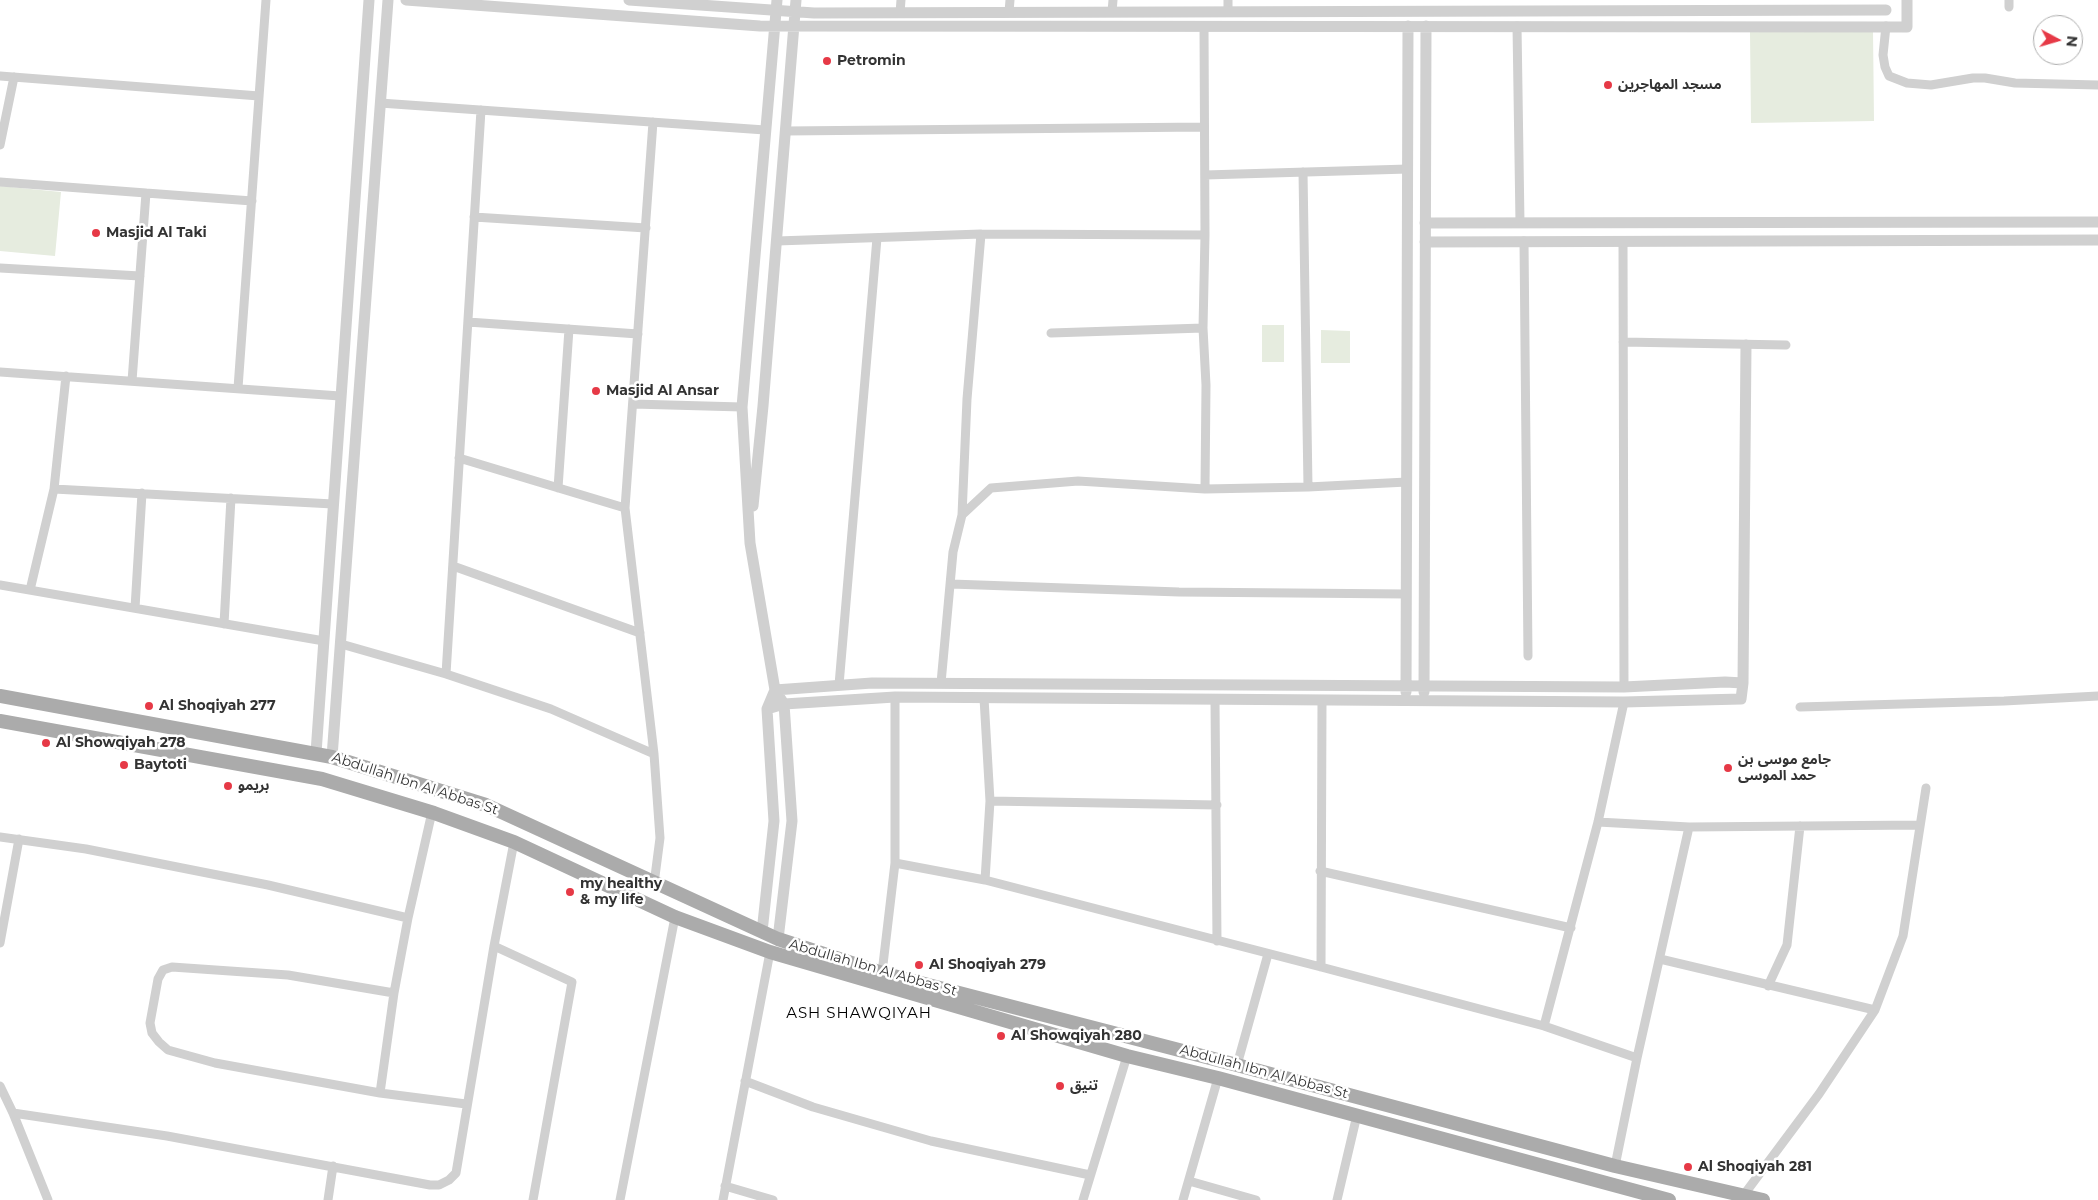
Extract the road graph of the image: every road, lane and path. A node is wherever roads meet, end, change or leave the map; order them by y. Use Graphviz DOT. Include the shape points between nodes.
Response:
graph roads {
  1 [pos="266,0"];
  2 [pos="369,0"];
  3 [pos="388,0"];
  4 [pos="406,0"];
  5 [pos="629,0"];
  6 [pos="901,0"];
  7 [pos="1010,0"];
  8 [pos="1113,0"];
  9 [pos="1906,0"];
  10 [pos="776,5"];
  11 [pos="1683,5"];
  12 [pos="1787,5"];
  13 [pos="1886,5"];
  14 [pos="796,6"];
  15 [pos="1228,6"];
  16 [pos="1009,12"];
  17 [pos="1112,12"];
  18 [pos="900,13"];
  19 [pos="794,25"];
  20 [pos="774,26"];
  21 [pos="1204,26"];
  22 [pos="1408,26"];
  23 [pos="1426,26"];
  24 [pos="1516,26"];
  25 [pos="1886,26"];
  26 [pos="0,76"];
  27 [pos="14,77"];
  28 [pos="2098,86"];
  29 [pos="259,96"];
  30 [pos="380,103"];
  31 [pos="481,110"];
  32 [pos="653,122"];
  33 [pos="1204,128"];
  34 [pos="766,130"];
  35 [pos="786,131"];
  36 [pos="0,146"];
  37 [pos="1408,169"];
  38 [pos="1303,172"];
  39 [pos="1205,175"];
  40 [pos="0,182"];
  41 [pos="146,193"];
  42 [pos="252,201"];
  43 [pos="474,217"];
  44 [pos="2098,222"];
  45 [pos="1425,223"];
  46 [pos="1520,223"];
  47 [pos="646,228"];
  48 [pos="981,234"];
  49 [pos="1205,235"];
  50 [pos="877,238"];
  51 [pos="2098,240"];
  52 [pos="777,241"];
  53 [pos="1623,241"];
  54 [pos="1425,242"];
  55 [pos="1524,242"];
  56 [pos="0,268"];
  57 [pos="140,276"];
  58 [pos="468,322"];
  59 [pos="1203,328"];
  60 [pos="569,329"];
  61 [pos="1051,333"];
  62 [pos="638,334"];
  63 [pos="1624,342"];
  64 [pos="1746,345"];
  65 [pos="1786,345"];
  66 [pos="0,372"];
  67 [pos="66,376"];
  68 [pos="132,381"];
  69 [pos="238,388"];
  70 [pos="340,396"];
  71 [pos="633,404"];
  72 [pos="742,407"];
  73 [pos="459,458"];
  74 [pos="1407,482"];
  75 [pos="54,488"];
  76 [pos="558,488"];
  77 [pos="1308,488"];
  78 [pos="1205,489"];
  79 [pos="142,493"];
  80 [pos="232,498"];
  81 [pos="333,504"];
  82 [pos="625,508"];
  83 [pos="962,515"];
  84 [pos="750,543"];
  85 [pos="452,566"];
  86 [pos="952,584"];
  87 [pos="0,585"];
  88 [pos="30,590"];
  89 [pos="1406,594"];
  90 [pos="135,608"];
  91 [pos="224,624"];
  92 [pos="640,633"];
  93 [pos="324,641"];
  94 [pos="341,644"];
  95 [pos="1528,656"];
  96 [pos="446,674"];
  97 [pos="941,683"];
  98 [pos="1744,683"];
  99 [pos="839,686"];
  100 [pos="1406,686"];
  101 [pos="1424,686"];
  102 [pos="1624,687"];
  103 [pos="775,690"];
  104 [pos="0,696"];
  105 [pos="2098,696"];
  106 [pos="895,698"];
  107 [pos="984,698"];
  108 [pos="1216,700"];
  109 [pos="1322,701"];
  110 [pos="1407,701"];
  111 [pos="1424,701"];
  112 [pos="1624,702"];
  113 [pos="784,704"];
  114 [pos="1800,707"];
  115 [pos="767,709"];
  116 [pos="0,721"];
  117 [pos="316,753"];
  118 [pos="654,754"];
  119 [pos="332,757"];
  120 [pos="1926,788"];
  121 [pos="990,801"];
  122 [pos="1217,805"];
  123 [pos="432,812"];
  124 [pos="1598,822"];
  125 [pos="1920,825"];
  126 [pos="1800,826"];
  127 [pos="1689,827"];
  128 [pos="0,836"];
  129 [pos="20,839"];
  130 [pos="514,842"];
  131 [pos="895,863"];
  132 [pos="1320,871"];
  133 [pos="985,880"];
  134 [pos="654,884"];
  135 [pos="675,917"];
  136 [pos="408,918"];
  137 [pos="1570,928"];
  138 [pos="762,932"];
  139 [pos="778,939"];
  140 [pos="1217,941"];
  141 [pos="0,943"];
  142 [pos="494,946"];
  143 [pos="770,952"];
  144 [pos="1268,954"];
  145 [pos="1660,959"];
  146 [pos="1321,966"];
  147 [pos="882,973"];
  148 [pos="1768,986"];
  149 [pos="394,993"];
  150 [pos="1875,1010"];
  151 [pos="1544,1026"];
  152 [pos="1126,1056"];
  153 [pos="1636,1058"];
  154 [pos="1237,1065"];
  155 [pos="1218,1078"];
  156 [pos="745,1081"];
  157 [pos="0,1086"];
  158 [pos="380,1093"];
  159 [pos="466,1104"];
  160 [pos="13,1113"];
  161 [pos="1357,1116"];
  162 [pos="333,1166"];
  163 [pos="1615,1166"];
  164 [pos="1090,1175"];
  165 [pos="1189,1181"];
  166 [pos="726,1186"];
  167 [pos="1743,1196"];
  168 [pos="48,1200"];
  169 [pos="328,1200"];
  170 [pos="533,1200"];
  171 [pos="620,1200"];
  172 [pos="723,1200"];
  173 [pos="773,1200"];
  174 [pos="1083,1200"];
  175 [pos="1184,1200"];
  176 [pos="1256,1200"];
  177 [pos="1336,1200"];
  178 [pos="1669,1200"];
  179 [pos="1763,1200"];
  1 -- 29 [label="street"];
  2 -- 70 [label="street"];
  3 -- 30 [label="street"];
  4 -- 20 [label="street"];
  5 -- 10 [label="street"];
  6 -- 18 [label="street"];
  7 -- 16 [label="street"];
  8 -- 17 [label="street"];
  9 -- 25 [label="street" via="1907,27"];
  10 -- 14 [label="street"];
  10 -- 20 [label="street"];
  11 -- 12 [label="street"];
  11 -- 15 [label="street"];
  12 -- 13 [label="street"];
  13 -- 25 [label="street"];
  14 -- 18 [label="street"];
  14 -- 19 [label="street"];
  15 -- 17 [label="street"];
  16 -- 17 [label="street"];
  16 -- 18 [label="street"];
  19 -- 20 [label="street"];
  19 -- 21 [label="street"];
  19 -- 35 [label="street"];
  20 -- 34 [label="street"];
  21 -- 22 [label="street"];
  21 -- 33 [label="street"];
  22 -- 23 [label="street"];
  22 -- 37 [label="street"];
  23 -- 24 [label="street"];
  23 -- 45 [label="street"];
  24 -- 25 [label="street"];
  24 -- 46 [label="street"];
  25 -- 28 [label="street" via="1885,67 1889,76 1908,83 1931,85 1986,78 2016,83"];
  26 -- 27 [label="street"];
  27 -- 29 [label="street"];
  27 -- 36 [label="street"];
  29 -- 42 [label="street"];
  30 -- 31 [label="street"];
  30 -- 94 [label="street"];
  31 -- 32 [label="street"];
  31 -- 43 [label="street"];
  32 -- 34 [label="street"];
  32 -- 47 [label="street"];
  33 -- 35 [label="street"];
  33 -- 39 [label="street"];
  34 -- 72 [label="street"];
  35 -- 52 [label="street"];
  37 -- 38 [label="street"];
  37 -- 74 [label="street"];
  38 -- 39 [label="street"];
  38 -- 77 [label="street"];
  39 -- 49 [label="street"];
  40 -- 41 [label="street"];
  41 -- 42 [label="street"];
  41 -- 57 [label="street"];
  42 -- 69 [label="street"];
  43 -- 47 [label="street"];
  43 -- 58 [label="street"];
  44 -- 46 [label="street"];
  45 -- 46 [label="street"];
  45 -- 54 [label="street"];
  47 -- 62 [label="street"];
  48 -- 49 [label="street"];
  48 -- 50 [label="street"];
  48 -- 83 [label="street" via="967,398"];
  49 -- 59 [label="street"];
  50 -- 52 [label="street"];
  50 -- 99 [label="street"];
  51 -- 53 [label="street"];
  52 -- 84 [label="street"];
  53 -- 55 [label="street"];
  53 -- 63 [label="street"];
  54 -- 55 [label="street"];
  54 -- 101 [label="street"];
  55 -- 95 [label="street"];
  56 -- 57 [label="street"];
  57 -- 68 [label="street"];
  58 -- 60 [label="street"];
  58 -- 73 [label="street"];
  59 -- 61 [label="street"];
  59 -- 78 [label="street"];
  60 -- 62 [label="street"];
  60 -- 76 [label="street"];
  62 -- 71 [label="street"];
  63 -- 64 [label="street"];
  63 -- 102 [label="street"];
  64 -- 65 [label="street"];
  64 -- 98 [label="street"];
  66 -- 67 [label="street"];
  67 -- 68 [label="street"];
  67 -- 75 [label="street"];
  68 -- 69 [label="street"];
  69 -- 70 [label="street"];
  70 -- 81 [label="street"];
  71 -- 72 [label="street"];
  71 -- 82 [label="street"];
  72 -- 84 [label="street"];
  73 -- 76 [label="street"];
  73 -- 85 [label="street"];
  74 -- 77 [label="street"];
  74 -- 89 [label="street"];
  75 -- 79 [label="street"];
  75 -- 88 [label="street"];
  76 -- 82 [label="street"];
  77 -- 78 [label="street"];
  78 -- 83 [label="street" via="1078,481 991,488"];
  79 -- 80 [label="street"];
  79 -- 90 [label="street"];
  80 -- 81 [label="street"];
  80 -- 91 [label="street"];
  81 -- 93 [label="street"];
  82 -- 92 [label="street"];
  83 -- 86 [label="street" via="953,552"];
  84 -- 103 [label="street"];
  85 -- 92 [label="street"];
  85 -- 96 [label="street"];
  86 -- 89 [label="street" via="1179,592"];
  86 -- 97 [label="street"];
  87 -- 88 [label="street"];
  88 -- 90 [label="street"];
  89 -- 100 [label="street"];
  90 -- 91 [label="street"];
  91 -- 93 [label="street"];
  92 -- 118 [label="street"];
  93 -- 117 [label="street"];
  94 -- 96 [label="street"];
  94 -- 119 [label="street"];
  96 -- 118 [label="street" via="551,709"];
  97 -- 99 [label="street"];
  97 -- 100 [label="street"];
  98 -- 102 [label="street"];
  98 -- 112 [label="street" via="1741,699"];
  99 -- 103 [label="street"];
  100 -- 101 [label="street"];
  100 -- 110 [label="street"];
  101 -- 102 [label="street"];
  101 -- 111 [label="street"];
  103 -- 113 [label="street"];
  103 -- 115 [label="street"];
  104 -- 117 [label="main road, Abdullah Ibn Al Abbas St"];
  105 -- 114 [label="street"];
  106 -- 107 [label="street"];
  106 -- 113 [label="street"];
  106 -- 131 [label="street"];
  107 -- 108 [label="street"];
  107 -- 121 [label="street"];
  108 -- 109 [label="street"];
  108 -- 122 [label="street"];
  109 -- 110 [label="street"];
  109 -- 132 [label="street"];
  110 -- 111 [label="street"];
  111 -- 112 [label="street"];
  112 -- 124 [label="street"];
  113 -- 115 [label="street"];
  113 -- 139 [label="street" via="792,821"];
  115 -- 138 [label="street" via="774,821"];
  116 -- 123 [label="main road, Abdullah Ibn Al Abbas St" via="322,779"];
  117 -- 119 [label="main road, Abdullah Ibn Al Abbas St"];
  118 -- 134 [label="street" via="660,838"];
  119 -- 134 [label="main road, Abdullah Ibn Al Abbas St" via="486,805"];
  120 -- 125 [label="street"];
  121 -- 122 [label="street"];
  121 -- 133 [label="street"];
  122 -- 140 [label="street"];
  123 -- 130 [label="main road, Abdullah Ibn Al Abbas St"];
  123 -- 136 [label="street"];
  124 -- 127 [label="street"];
  124 -- 137 [label="street"];
  125 -- 126 [label="street"];
  125 -- 150 [label="street" via="1903,936"];
  126 -- 127 [label="street"];
  126 -- 148 [label="street" via="1787,945"];
  127 -- 145 [label="street"];
  128 -- 129 [label="street"];
  129 -- 136 [label="street" via="268,885"];
  129 -- 141 [label="street"];
  130 -- 135 [label="main road, Abdullah Ibn Al Abbas St"];
  130 -- 142 [label="street"];
  131 -- 133 [label="street"];
  131 -- 147 [label="street"];
  132 -- 137 [label="street"];
  132 -- 146 [label="street"];
  133 -- 140 [label="street"];
  134 -- 138 [label="main road, Abdullah Ibn Al Abbas St"];
  135 -- 143 [label="main road, Abdullah Ibn Al Abbas St"];
  135 -- 171 [label="street"];
  136 -- 149 [label="street"];
  137 -- 151 [label="street"];
  138 -- 139 [label="main road, Abdullah Ibn Al Abbas St"];
  139 -- 147 [label="main road, Abdullah Ibn Al Abbas St"];
  140 -- 144 [label="street"];
  142 -- 159 [label="street"];
  142 -- 170 [label="street" via="572,982"];
  143 -- 152 [label="main road, Abdullah Ibn Al Abbas St"];
  143 -- 156 [label="street"];
  144 -- 146 [label="street"];
  144 -- 154 [label="street"];
  145 -- 148 [label="street"];
  145 -- 153 [label="street"];
  146 -- 151 [label="street"];
  147 -- 154 [label="main road, Abdullah Ibn Al Abbas St"];
  148 -- 150 [label="street"];
  149 -- 158 [label="street"];
  149 -- 158 [label="street" via="288,974 172,967 163,970 158,979 150,1023 159,1042 168,1050 184,1055"];
  150 -- 167 [label="street" via="1819,1094"];
  151 -- 153 [label="street"];
  152 -- 155 [label="main road, Abdullah Ibn Al Abbas St"];
  152 -- 164 [label="street"];
  153 -- 163 [label="street"];
  154 -- 163 [label="main road, Abdullah Ibn Al Abbas St"];
  155 -- 161 [label="main road, Abdullah Ibn Al Abbas St"];
  155 -- 165 [label="street"];
  156 -- 164 [label="street" via="813,1107 931,1141"];
  156 -- 166 [label="street"];
  157 -- 160 [label="street"];
  158 -- 159 [label="street"];
  159 -- 162 [label="street" via="456,1173 444,1182 430,1185"];
  160 -- 162 [label="street"];
  160 -- 168 [label="street"];
  161 -- 177 [label="street"];
  161 -- 178 [label="main road, Abdullah Ibn Al Abbas St"];
  162 -- 169 [label="street"];
  163 -- 167 [label="main road, Abdullah Ibn Al Abbas St"];
  164 -- 174 [label="street"];
  165 -- 175 [label="street"];
  165 -- 176 [label="street"];
  166 -- 172 [label="street"];
  166 -- 173 [label="street"];
  167 -- 179 [label="main road, Abdullah Ibn Al Abbas St"];
}
